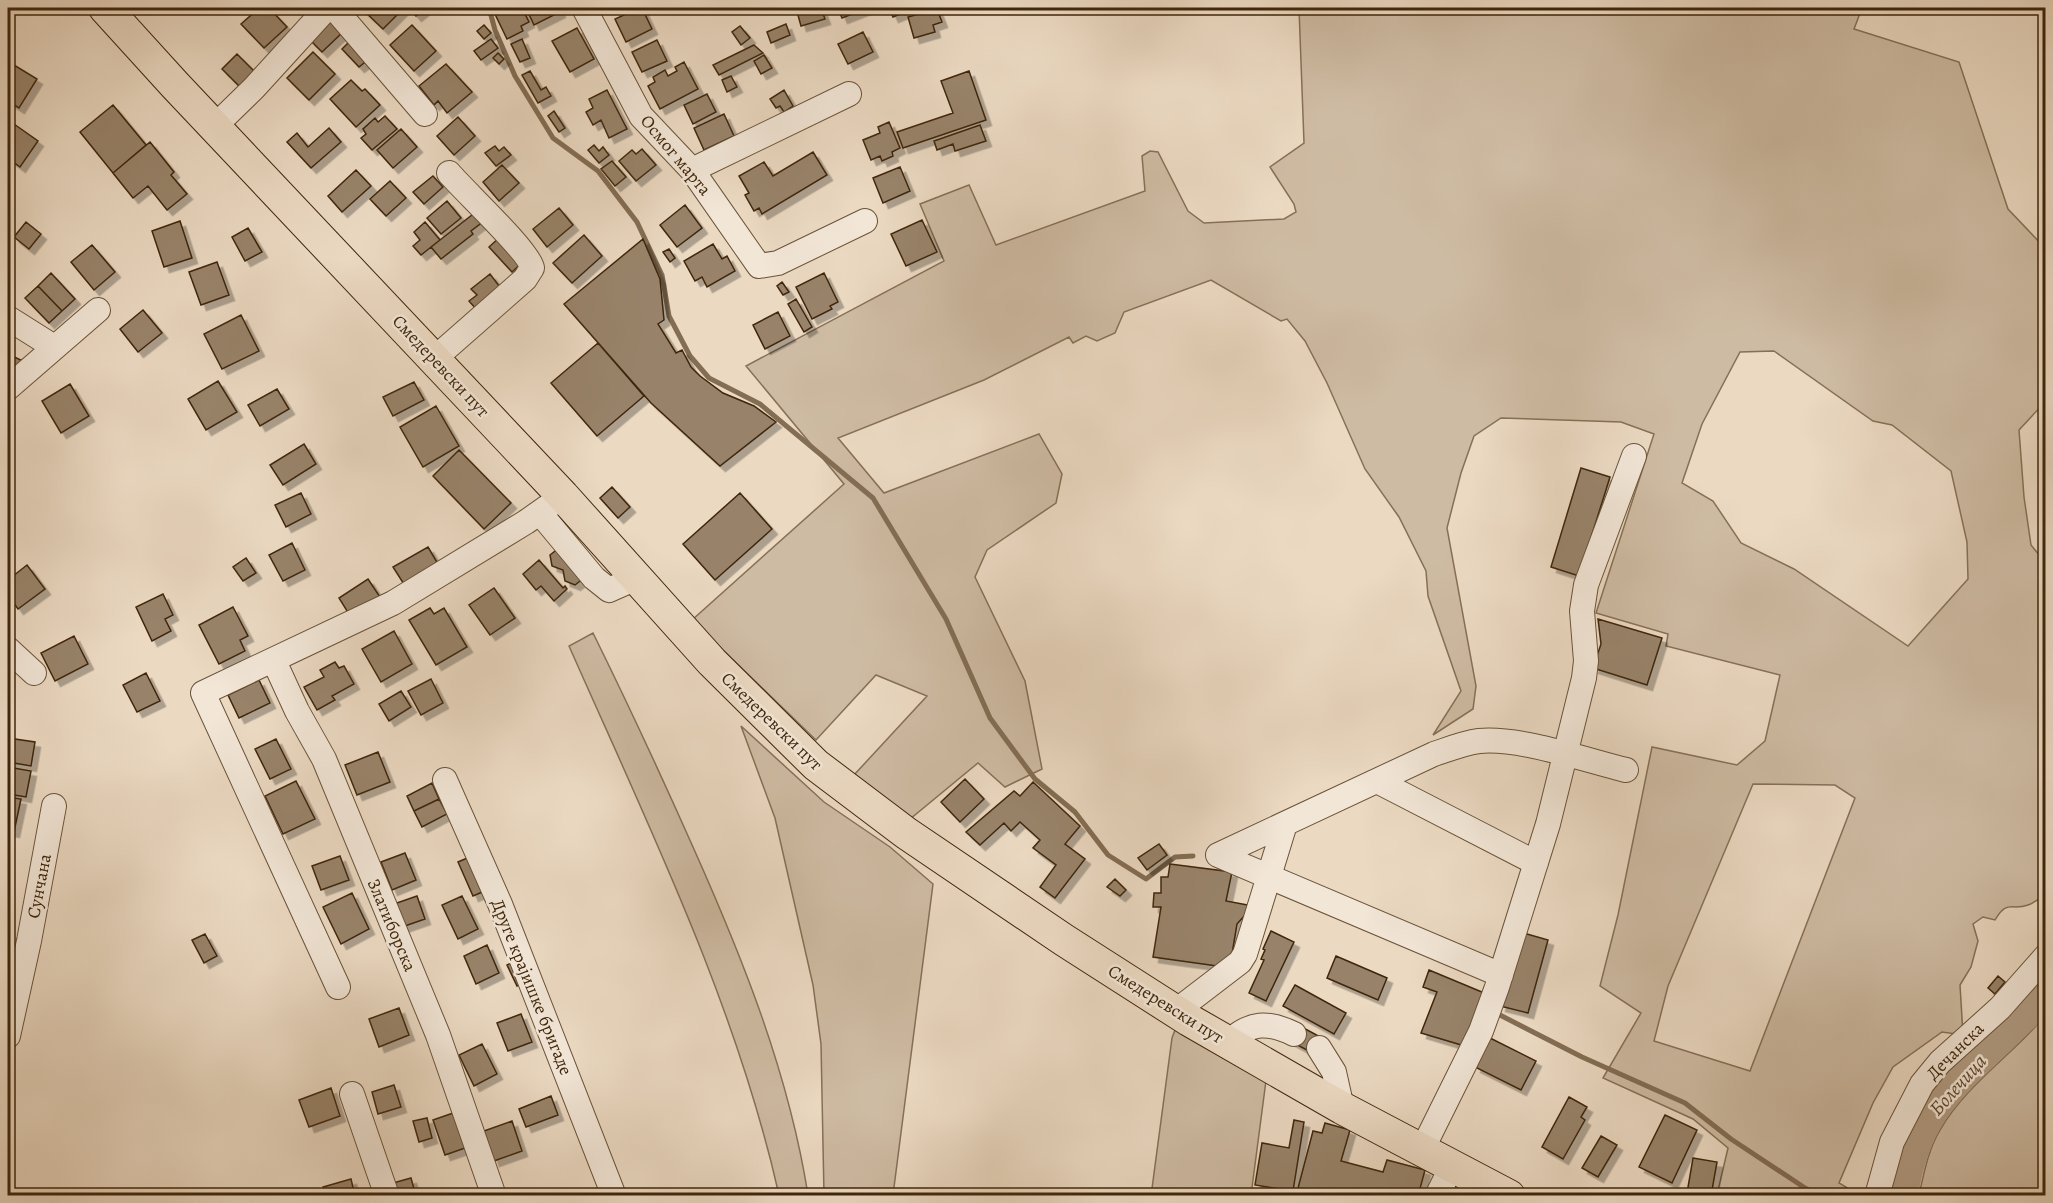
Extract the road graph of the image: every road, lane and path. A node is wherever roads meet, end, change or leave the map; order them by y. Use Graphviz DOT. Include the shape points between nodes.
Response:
graph roads {
  1 [pos="105,8"];
  2 [pos="327,8"];
  3 [pos="334,8"];
  4 [pos="584,8"];
  5 [pos="849,94"];
  6 [pos="425,114"];
  7 [pos="215,126"];
  8 [pos="692,170"];
  9 [pos="449,173"];
  10 [pos="865,221"];
  11 [pos="98,310"];
  12 [pos="8,318"];
  13 [pos="54,347"];
  14 [pos="434,359"];
  15 [pos="8,388"];
  16 [pos="1634,456"];
  17 [pos="552,504"];
  18 [pos="8,649"];
  19 [pos="274,661"];
  20 [pos="34,673"];
  21 [pos="1565,755"];
  22 [pos="1626,770"];
  23 [pos="445,780"];
  24 [pos="1377,781"];
  25 [pos="54,806"];
  26 [pos="1285,824"];
  27 [pos="1536,863"];
  28 [pos="1268,874"];
  29 [pos="2046,956"];
  30 [pos="1501,975"];
  31 [pos="338,987"];
  32 [pos="1176,1011"];
  33 [pos="1294,1034"];
  34 [pos="8,1036"];
  35 [pos="1228,1042"];
  36 [pos="1319,1048"];
  37 [pos="352,1094"];
  38 [pos="1342,1108"];
  39 [pos="1422,1150"];
  40 [pos="1443,1187"];
  41 [pos="387,1196"];
  42 [pos="494,1196"];
  43 [pos="614,1196"];
  44 [pos="1509,1196"];
  45 [pos="1877,1196"];
  1 -- 7 [label="main road, Смедеревски пут"];
  2 -- 7 [label="street"];
  3 -- 6 [label="street"];
  4 -- 8 [label="street, Осмог марта" via="641,116"];
  5 -- 8 [label="street"];
  7 -- 14 [label="main road, Смедеревски пут"];
  8 -- 10 [label="street, Осмог марта" via="759,266 778,263"];
  9 -- 14 [label="street" via="517,245 532,268 525,279"];
  11 -- 13 [label="street"];
  12 -- 13 [label="street"];
  13 -- 15 [label="street"];
  14 -- 17 [label="main road, Смедеревски пут"];
  16 -- 21 [label="street" via="1586,585 1582,611 1584,678"];
  17 -- 19 [label="street" via="393,603"];
  17 -- 32 [label="main road, Смедеревски пут" via="636,578 778,730 852,795 1064,940"];
  18 -- 20 [label="street"];
  19 -- 31 [label="street" via="202,693"];
  19 -- 42 [label="street, Златиборска" via="324,759 433,1024"];
  21 -- 22 [label="street"];
  21 -- 24 [label="street" via="1511,743 1479,741 1434,754"];
  21 -- 27 [label="street"];
  23 -- 43 [label="street, Друге крајишке бригаде" via="500,904"];
  24 -- 26 [label="street"];
  24 -- 27 [label="street"];
  25 -- 34 [label="street, Сунчана"];
  26 -- 28 [label="street"];
  26 -- 28 [label="street" via="1218,855"];
  27 -- 30 [label="street"];
  28 -- 30 [label="street"];
  28 -- 32 [label="street" via="1240,962"];
  29 -- 45 [label="street, Дечанска" via="2000,1008 1922,1084 1892,1142"];
  30 -- 39 [label="street" via="1481,1031"];
  32 -- 35 [label="main road, Смедеревски пут"];
  33 -- 35 [label="street" via="1266,1024 1247,1029"];
  35 -- 38 [label="main road, Смедеревски пут"];
  36 -- 38 [label="street" via="1334,1072"];
  37 -- 41 [label="street"];
  38 -- 39 [label="main road, Смедеревски пут"];
  39 -- 40 [label="main road, Смедеревски пут"];
  40 -- 44 [label="main road, Смедеревски пут"];
}
